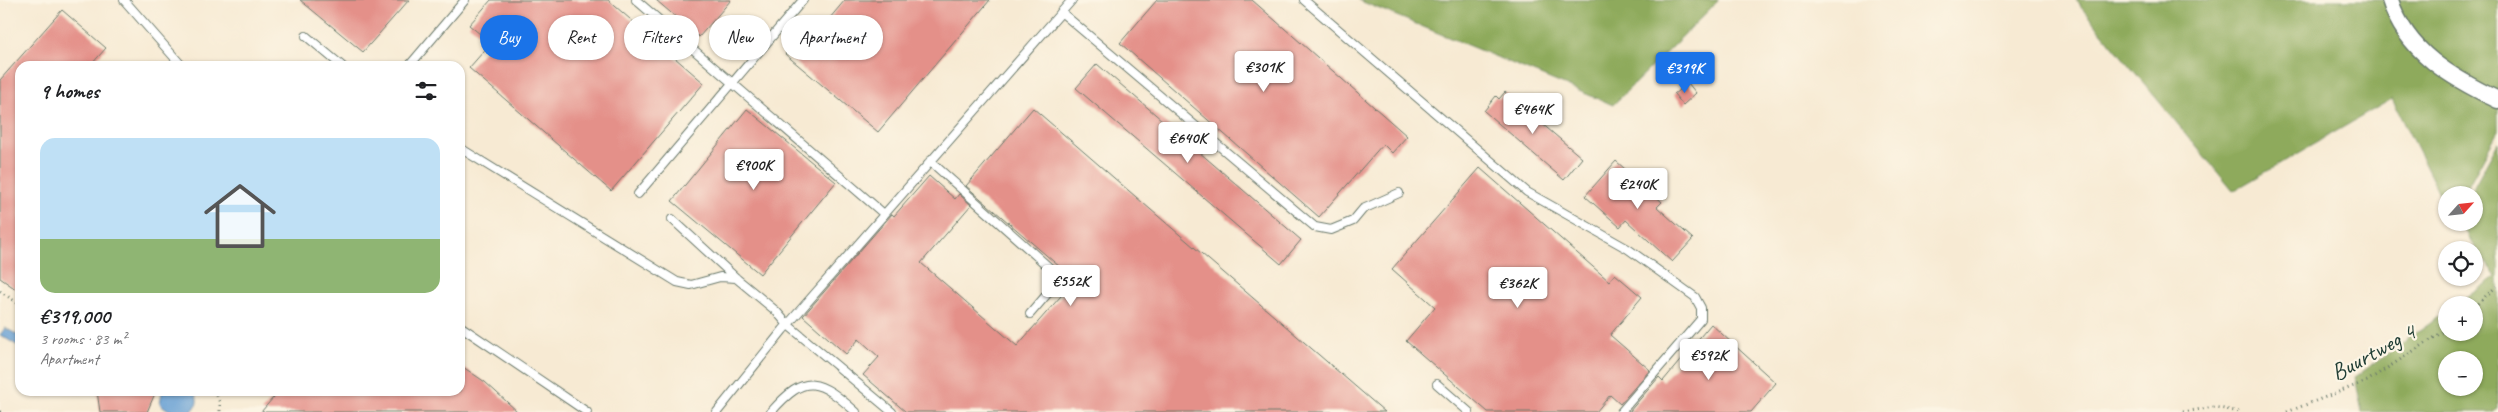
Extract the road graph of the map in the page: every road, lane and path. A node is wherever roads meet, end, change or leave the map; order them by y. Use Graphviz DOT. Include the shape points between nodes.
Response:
graph roads {
  1 [pos="124,0"];
  2 [pos="465,0"];
  3 [pos="636,0"];
  4 [pos="803,0"];
  5 [pos="1072,0"];
  6 [pos="1304,0"];
  7 [pos="2390,0"];
  8 [pos="1061,12"];
  9 [pos="306,36"];
  10 [pos="178,61"];
  11 [pos="336,61"];
  12 [pos="413,61"];
  13 [pos="733,84"];
  14 [pos="2498,100"];
  15 [pos="465,151"];
  16 [pos="930,161"];
  17 [pos="1399,193"];
  18 [pos="638,194"];
  19 [pos="884,214"];
  20 [pos="672,220"];
  21 [pos="736,278"];
  22 [pos="2498,285"];
  23 [pos="0,291"];
  24 [pos="2483,299"];
  25 [pos="15,302"];
  26 [pos="1030,314"];
  27 [pos="788,325"];
  28 [pos="465,329"];
  29 [pos="2438,335"];
  30 [pos="1437,384"];
  31 [pos="217,396"];
  32 [pos="220,412"];
  33 [pos="587,412"];
  34 [pos="717,412"];
  35 [pos="771,412"];
  36 [pos="856,412"];
  37 [pos="892,412"];
  38 [pos="1469,412"];
  39 [pos="1621,412"];
  40 [pos="2183,412"];
  41 [pos="2240,412"];
  42 [pos="2287,412"];
  1 -- 10 [label="lane"];
  2 -- 12 [label="lane"];
  3 -- 13 [label="lane"];
  4 -- 13 [label="lane"];
  5 -- 8 [label="lane"];
  6 -- 39 [label="lane" via="1527,192 1628,249 1695,297 1701,308 1701,319"];
  7 -- 14 [label="street" via="2408,38 2426,56 2470,86"];
  8 -- 16 [label="lane"];
  8 -- 17 [label="lane" via="1315,227 1331,230 1353,221 1363,209"];
  9 -- 11 [label="lane"];
  13 -- 18 [label="lane"];
  13 -- 19 [label="lane"];
  15 -- 21 [label="lane" via="677,282 691,285 720,277"];
  16 -- 19 [label="lane"];
  16 -- 26 [label="lane" via="1061,278"];
  19 -- 27 [label="lane"];
  20 -- 21 [label="lane"];
  21 -- 27 [label="lane"];
  22 -- 24 [label="path"];
  23 -- 25 [label="path"];
  27 -- 34 [label="lane"];
  27 -- 37 [label="lane"];
  28 -- 33 [label="lane"];
  29 -- 42 [label="path, Buurtweg 4" via="2367,381"];
  30 -- 38 [label="lane"];
  31 -- 32 [label="path"];
  35 -- 36 [label="lane" via="788,392 812,384 827,389"];
  40 -- 41 [label="path" via="2214,407"];
}
